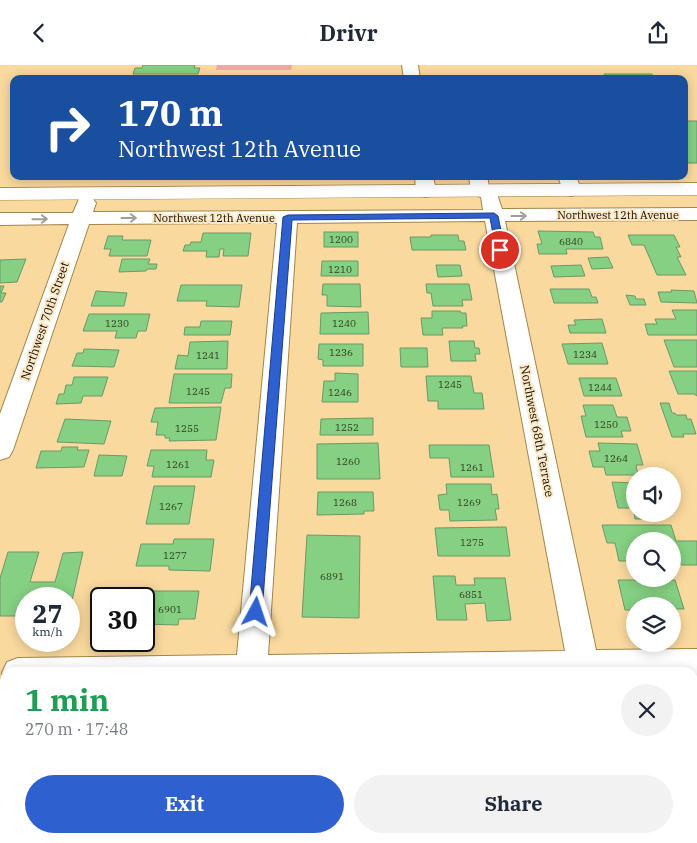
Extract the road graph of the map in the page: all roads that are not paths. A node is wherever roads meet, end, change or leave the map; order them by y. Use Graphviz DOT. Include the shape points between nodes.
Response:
graph roads {
  1 [pos="569,183"];
  2 [pos="425,184"];
  3 [pos="482,186"];
  4 [pos="697,189"];
  5 [pos="90,193"];
  6 [pos="0,194"];
  7 [pos="697,214"];
  8 [pos="494,216"];
  9 [pos="288,217"];
  10 [pos="81,218"];
  11 [pos="0,219"];
  12 [pos="0,450"];
  13 [pos="697,663"];
  14 [pos="251,667"];
  15 [pos="584,667"];
  16 [pos="607,667"];
  1 -- 3 [label="main road, Northwest 12th Avenue"];
  1 -- 4 [label="main road, Northwest 12th Avenue"];
  2 -- 3 [label="main road, Northwest 12th Avenue"];
  2 -- 5 [label="main road, Northwest 12th Avenue"];
  3 -- 8 [label="street, Northwest 68th Terrace"];
  5 -- 6 [label="main road, Northwest 12th Avenue"];
  5 -- 10 [label="street, Northwest 70th Street"];
  8 -- 7 [label="street, Northwest 12th Avenue, one-way"];
  8 -- 9 [label="street, Northwest 12th Avenue"];
  8 -- 15 [label="street, Northwest 68th Terrace"];
  10 -- 9 [label="street, Northwest 12th Avenue, one-way"];
  9 -- 14 [label="street"];
  11 -- 10 [label="street, Northwest 12th Avenue, one-way"];
  10 -- 12 [label="street, Northwest 70th Street"];
  13 -- 16 [label="street"];
}
